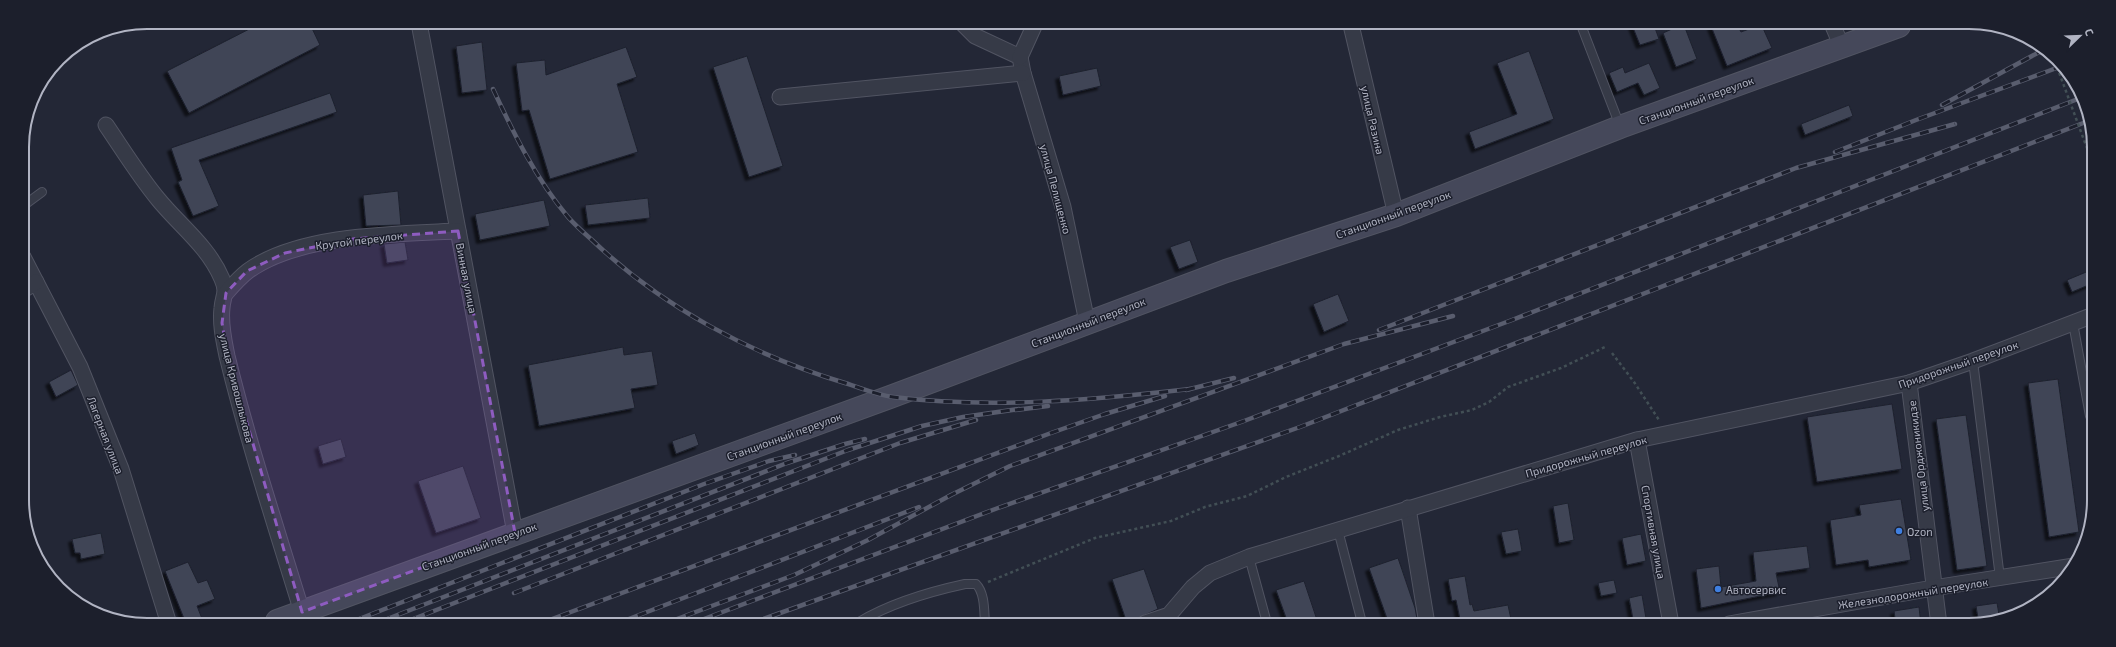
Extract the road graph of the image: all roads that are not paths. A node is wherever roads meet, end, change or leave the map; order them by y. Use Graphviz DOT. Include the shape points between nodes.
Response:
graph roads {
  1 [pos="420,29"];
  2 [pos="968,29"];
  3 [pos="1033,29"];
  4 [pos="1352,29"];
  5 [pos="1583,29"];
  6 [pos="1834,29"];
  7 [pos="1891,29"];
  8 [pos="1842,47"];
  9 [pos="1020,57"];
  10 [pos="1023,73"];
  11 [pos="780,97"];
  12 [pos="106,125"];
  13 [pos="1620,127"];
  14 [pos="42,192"];
  15 [pos="29,202"];
  16 [pos="1396,215"];
  17 [pos="458,231"];
  18 [pos="29,269"];
  19 [pos="36,282"];
  20 [pos="29,286"];
  21 [pos="226,293"];
  22 [pos="2087,318"];
  23 [pos="1088,322"];
  24 [pos="2073,323"];
  25 [pos="1973,361"];
  26 [pos="1909,382"];
  27 [pos="2087,400"];
  28 [pos="1637,440"];
  29 [pos="1408,508"];
  30 [pos="1338,530"];
  31 [pos="515,533"];
  32 [pos="1249,557"];
  33 [pos="2066,567"];
  34 [pos="2000,578"];
  35 [pos="1933,588"];
  36 [pos="302,612"];
  37 [pos="167,618"];
  38 [pos="285,618"];
  39 [pos="865,618"];
  40 [pos="985,618"];
  41 [pos="1171,618"];
  42 [pos="1266,618"];
  43 [pos="1361,618"];
  44 [pos="1426,618"];
  45 [pos="1670,618"];
  46 [pos="1763,618"];
  47 [pos="1937,618"];
  1 -- 17 [label="street, Винная улица"];
  2 -- 9 [label="street" via="975,36"];
  3 -- 9 [label="street"];
  4 -- 16 [label="street, улица Разина"];
  5 -- 13 [label="lane"];
  6 -- 8 [label="street"];
  7 -- 8 [label="main road, Станционный переулок"];
  8 -- 13 [label="main road, Станционный переулок"];
  9 -- 10 [label="street, улица Пелищенко"];
  10 -- 11 [label="street"];
  10 -- 23 [label="street, улица Пелищенко" via="1063,207"];
  12 -- 21 [label="street" via="159,201 196,238 207,253 222,279"];
  13 -- 16 [label="main road, Станционный переулок"];
  14 -- 15 [label="lane"];
  16 -- 23 [label="main road, Станционный переулок" via="1226,271"];
  17 -- 21 [label="street, Крутой переулок" via="353,239 292,251 247,271"];
  17 -- 31 [label="street, Винная улица"];
  18 -- 19 [label="street, Лагерная улица"];
  19 -- 20 [label="street"];
  19 -- 37 [label="street, Лагерная улица" via="80,367 121,469"];
  21 -- 36 [label="street, улица Кривошлыкова" via="222,307 222,323 228,358"];
  22 -- 24 [label="street, Придорожный переулок"];
  23 -- 31 [label="main road, Станционный переулок"];
  24 -- 25 [label="street, Придорожный переулок"];
  24 -- 27 [label="lane"];
  25 -- 26 [label="street, Придорожный переулок"];
  25 -- 34 [label="lane"];
  26 -- 28 [label="street, Придорожный переулок"];
  26 -- 35 [label="street, улица Орджоникидзе"];
  28 -- 29 [label="street, Придорожный переулок"];
  28 -- 45 [label="street, Спортивная улица"];
  29 -- 30 [label="street, Придорожный переулок"];
  29 -- 44 [label="street"];
  30 -- 32 [label="street, Придорожный переулок"];
  30 -- 43 [label="lane"];
  31 -- 36 [label="main road, Станционный переулок"];
  32 -- 41 [label="street, Придорожный переулок" via="1210,573 1193,587"];
  32 -- 42 [label="lane"];
  33 -- 34 [label="street, Железнодорожный переулок"];
  34 -- 35 [label="street, Железнодорожный переулок"];
  35 -- 46 [label="street, Железнодорожный переулок"];
  35 -- 47 [label="street, улица Орджоникидзе"];
  36 -- 38 [label="main road, Станционный переулок"];
  39 -- 40 [label="lane" via="878,610 907,600 965,584 976,584 979,587"];
}
